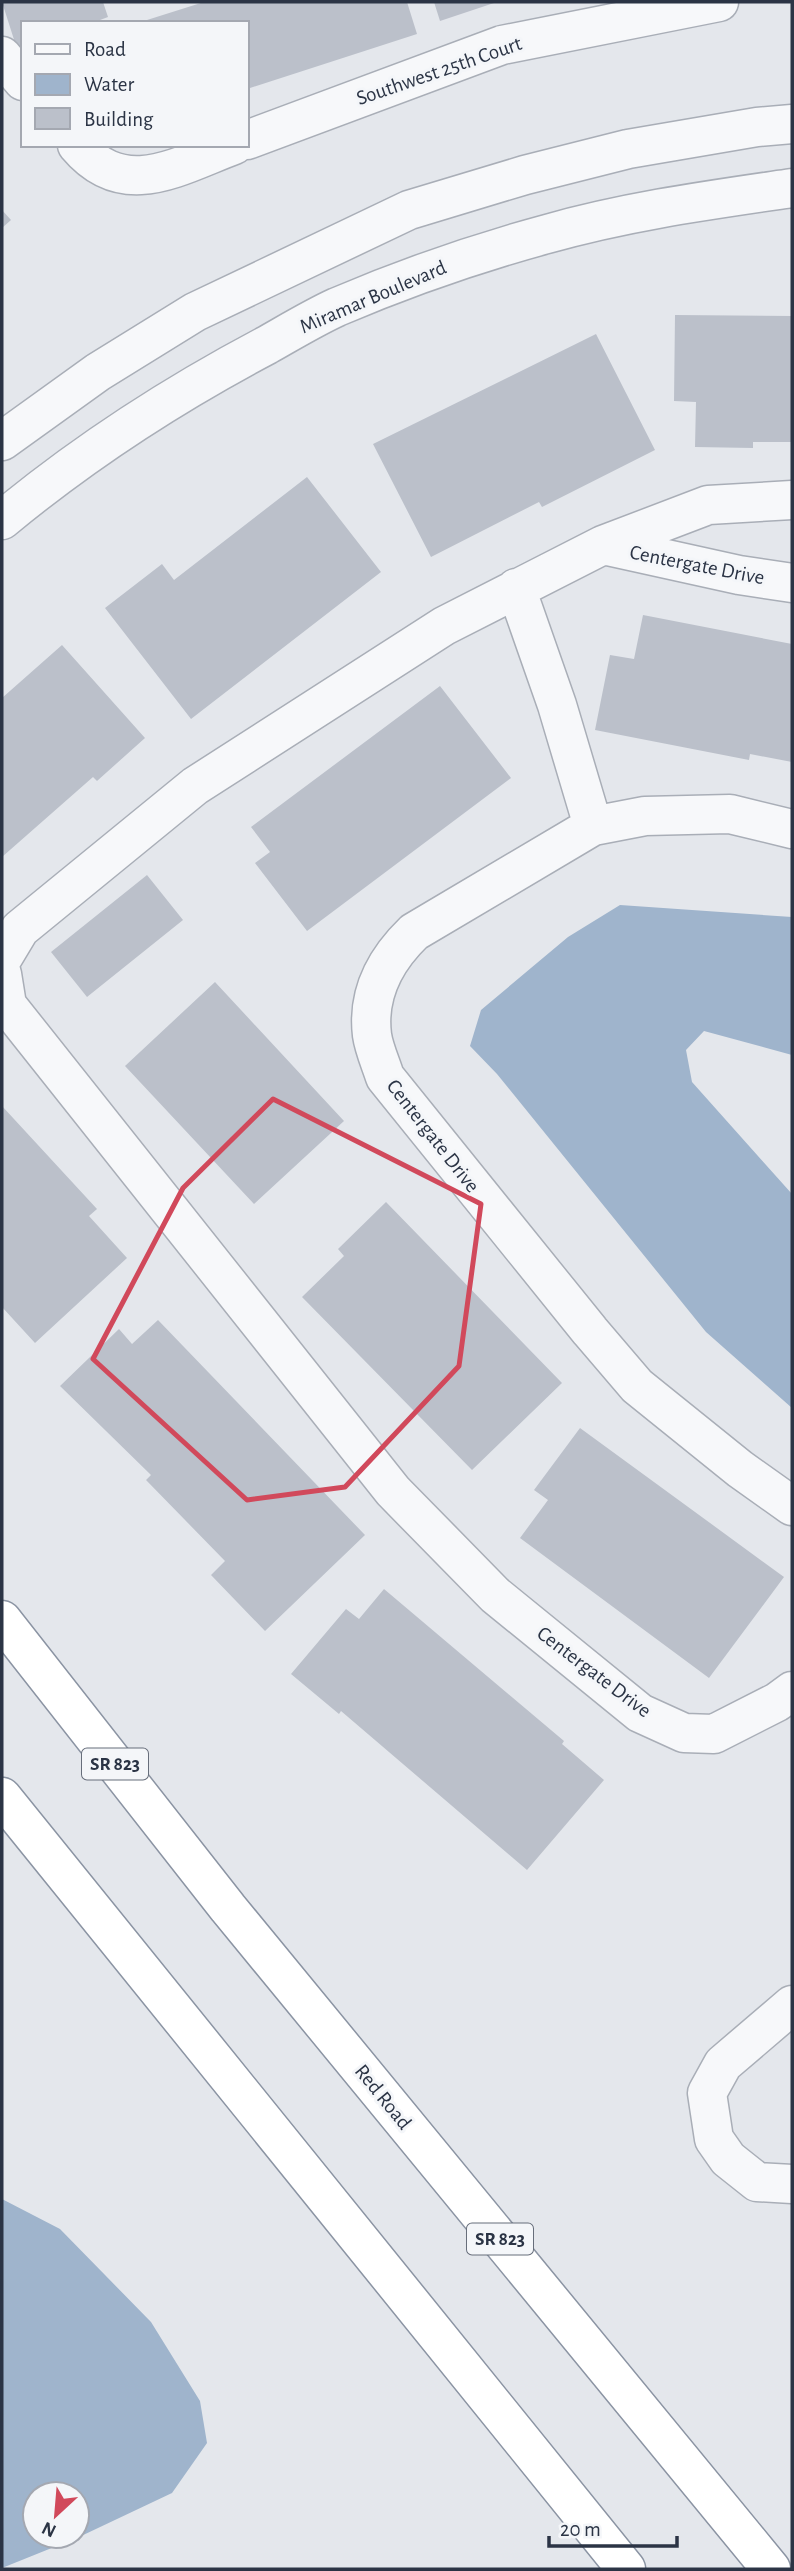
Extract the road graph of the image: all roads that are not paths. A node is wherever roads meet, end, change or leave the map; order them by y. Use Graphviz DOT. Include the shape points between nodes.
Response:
graph roads {
  1 [pos="719,2"];
  2 [pos="2,56"];
  3 [pos="21,79"];
  4 [pos="792,124"];
  5 [pos="248,140"];
  6 [pos="79,147"];
  7 [pos="229,147"];
  8 [pos="792,187"];
  9 [pos="2,441"];
  10 [pos="792,500"];
  11 [pos="2,520"];
  12 [pos="603,545"];
  13 [pos="792,583"];
  14 [pos="516,588"];
  15 [pos="593,826"];
  16 [pos="792,829"];
  17 [pos="2,959"];
  18 [pos="2,974"];
  19 [pos="792,1506"];
  20 [pos="2,1620"];
  21 [pos="787,1705"];
  22 [pos="2,1797"];
  23 [pos="792,2005"];
  24 [pos="792,2184"];
  25 [pos="626,2569"];
  26 [pos="771,2569"];
  1 -- 5 [label="street, Southwest 25th Court" via="502,45"];
  2 -- 3 [label="street"];
  4 -- 9 [label="street" via="628,149 525,174 409,210 195,312 98,372"];
  6 -- 7 [label="street" via="108,170 130,177 154,175"];
  8 -- 11 [label="street, Miramar Boulevard" via="676,205 548,233 447,265 336,308 130,425"];
  10 -- 12 [label="street, Centergate Drive" via="708,505"];
  12 -- 13 [label="street, Centergate Drive"];
  12 -- 14 [label="street, Centergate Drive"];
  14 -- 15 [label="street"];
  14 -- 17 [label="street, Centergate Drive" via="444,626 195,786 20,929"];
  15 -- 16 [label="street, Centergate Drive" via="645,816 730,814"];
  15 -- 19 [label="street, Centergate Drive" via="414,932 397,949 372,998 373,1036 385,1077 637,1386"];
  18 -- 21 [label="street, Centergate Drive" via="7,1005 24,1027 393,1491 495,1595 640,1713 684,1732 713,1734"];
  20 -- 26 [label="highway, Red Road / SR 823" via="228,1908"];
  22 -- 25 [label="highway"];
  23 -- 24 [label="street" via="723,2064 707,2093 714,2138 728,2159 757,2182"];
}
